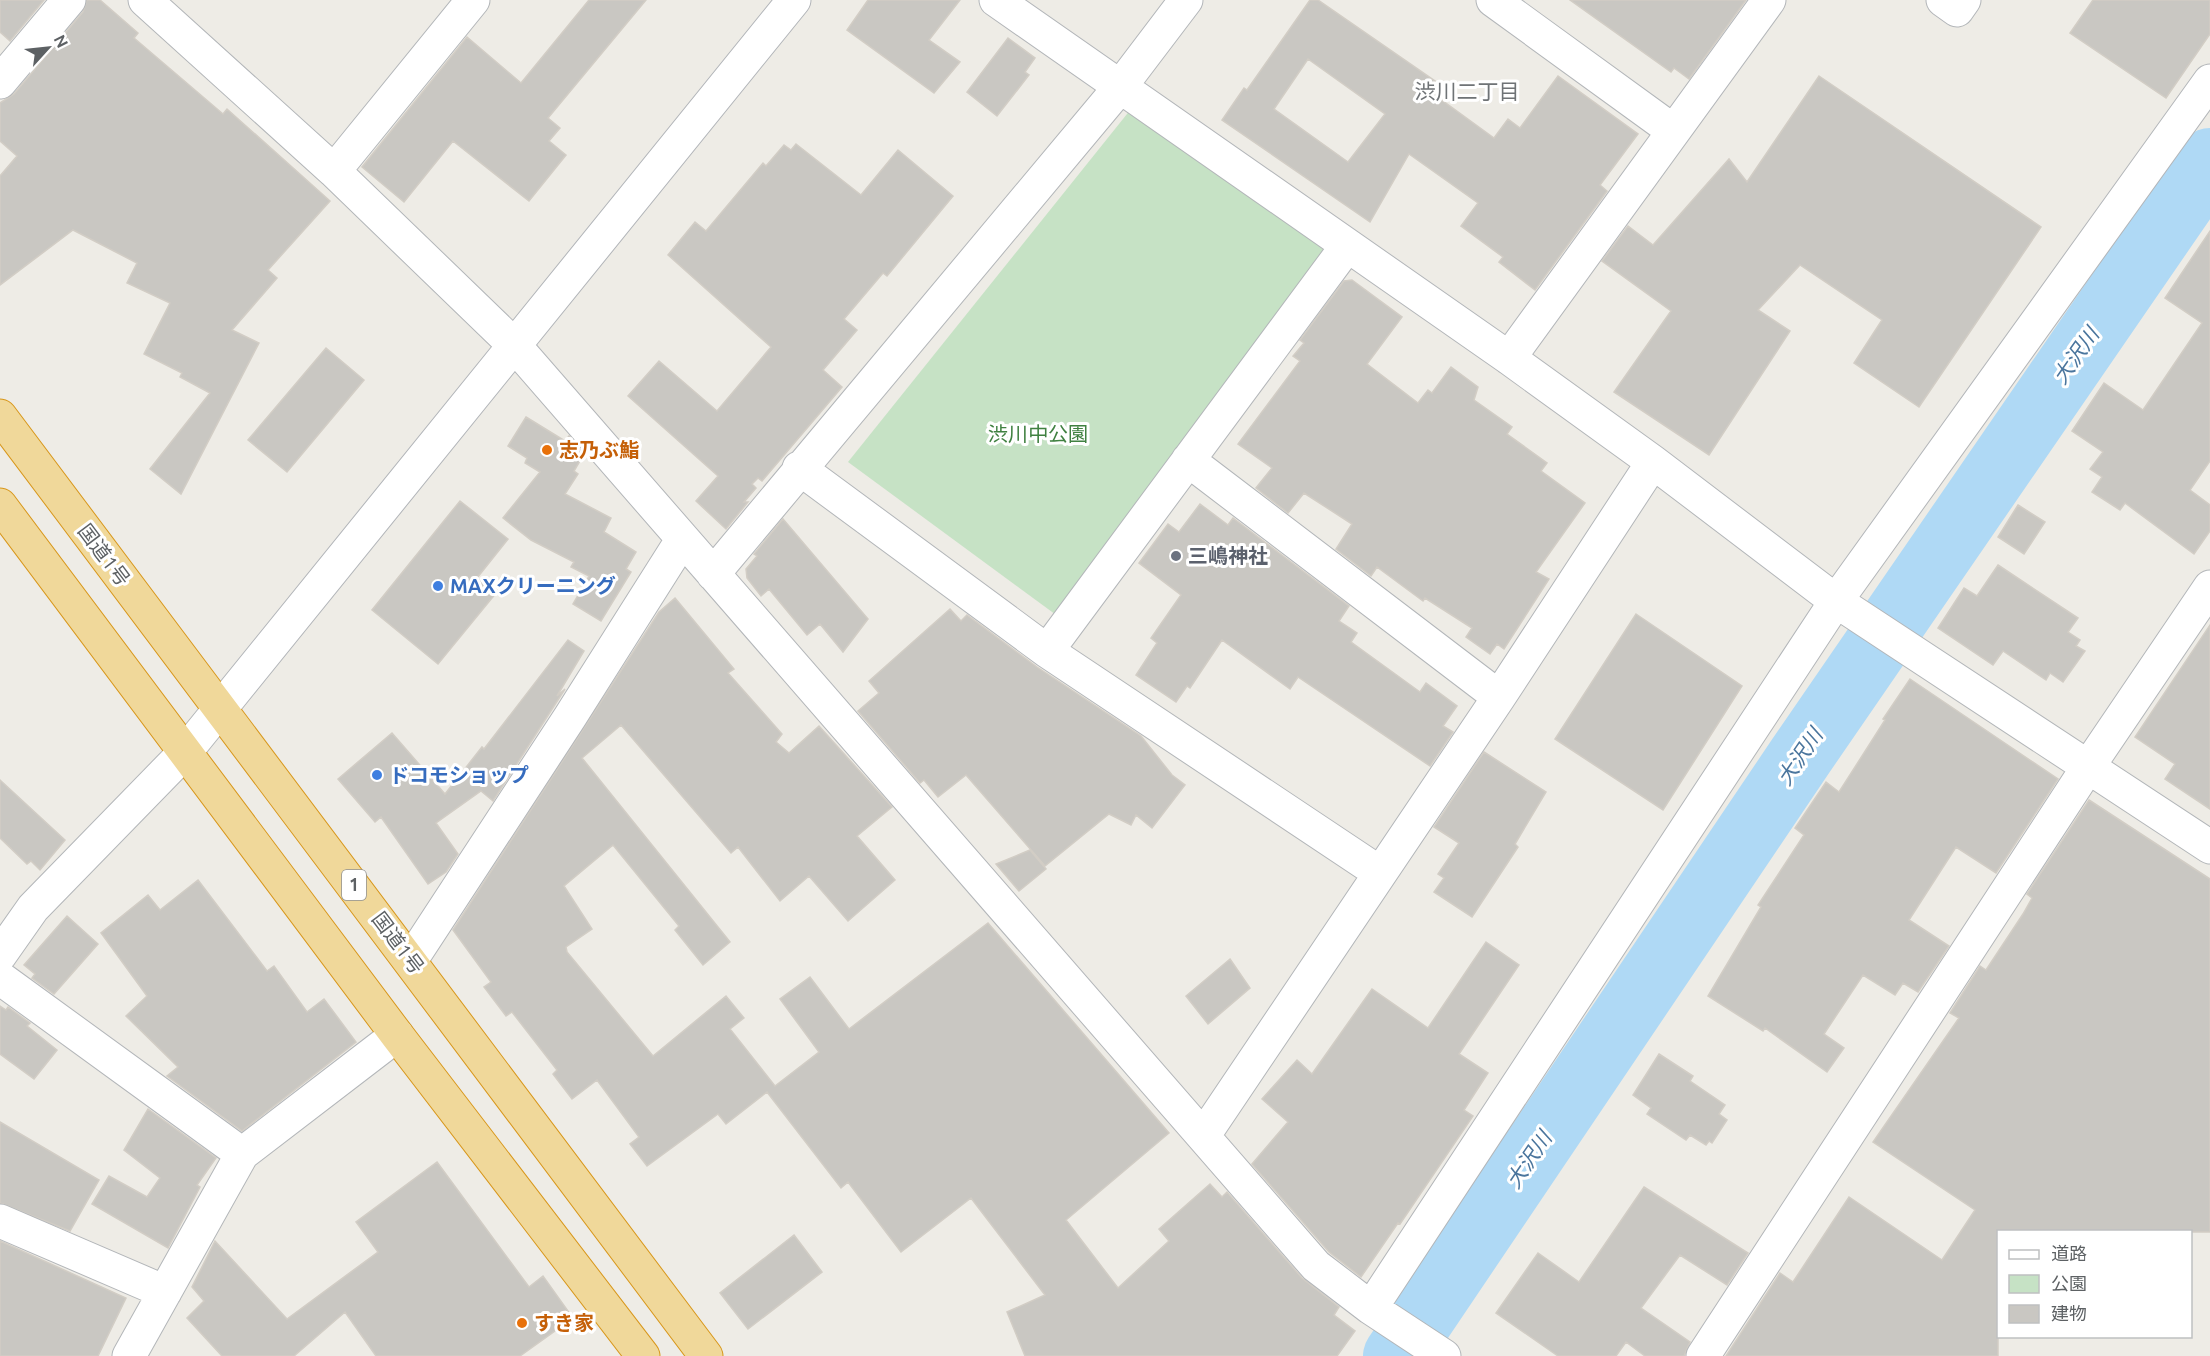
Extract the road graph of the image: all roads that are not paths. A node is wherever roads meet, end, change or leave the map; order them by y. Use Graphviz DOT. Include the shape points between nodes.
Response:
graph roads {
  1 [pos="69,0"];
  2 [pos="145,0"];
  3 [pos="473,0"];
  4 [pos="794,0"];
  5 [pos="996,0"];
  6 [pos="1186,0"];
  7 [pos="1493,0"];
  8 [pos="1769,0"];
  9 [pos="1942,0"];
  10 [pos="1964,0"];
  11 [pos="2210,81"];
  12 [pos="0,82"];
  13 [pos="1120,87"];
  14 [pos="1672,130"];
  15 [pos="334,171"];
  16 [pos="1347,246"];
  17 [pos="515,346"];
  18 [pos="1509,358"];
  19 [pos="0,417"];
  20 [pos="1188,460"];
  21 [pos="1653,462"];
  22 [pos="800,468"];
  23 [pos="0,505"];
  24 [pos="682,540"];
  25 [pos="713,574"];
  26 [pos="2210,587"];
  27 [pos="1836,601"];
  28 [pos="1047,651"];
  29 [pos="1499,697"];
  30 [pos="220,709"];
  31 [pos="186,751"];
  32 [pos="2088,767"];
  33 [pos="2210,847"];
  34 [pos="1380,873"];
  35 [pos="0,955"];
  36 [pos="411,960"];
  37 [pos="0,978"];
  38 [pos="397,1035"];
  39 [pos="1204,1136"];
  40 [pos="242,1154"];
  41 [pos="0,1221"];
  42 [pos="165,1292"];
  43 [pos="1371,1308"];
  44 [pos="129,1356"];
  45 [pos="643,1356"];
  46 [pos="706,1356"];
  47 [pos="1444,1356"];
  48 [pos="1703,1356"];
  1 -- 12 [label="street"];
  2 -- 15 [label="street"];
  3 -- 15 [label="street"];
  4 -- 17 [label="street"];
  5 -- 13 [label="street"];
  6 -- 13 [label="street"];
  7 -- 14 [label="street"];
  8 -- 14 [label="street"];
  9 -- 10 [label="street" via="1957,10"];
  11 -- 27 [label="street"];
  13 -- 16 [label="street"];
  13 -- 22 [label="street"];
  14 -- 18 [label="street"];
  15 -- 17 [label="street"];
  16 -- 18 [label="street"];
  16 -- 20 [label="street"];
  17 -- 24 [label="street"];
  17 -- 30 [label="street"];
  18 -- 21 [label="street"];
  19 -- 30 [label="highway, 国道1号 / 1"];
  20 -- 28 [label="street"];
  20 -- 29 [label="street"];
  21 -- 27 [label="street"];
  21 -- 29 [label="street"];
  22 -- 25 [label="street"];
  22 -- 28 [label="street"];
  23 -- 31 [label="highway"];
  24 -- 25 [label="street"];
  24 -- 36 [label="street"];
  25 -- 39 [label="street"];
  26 -- 32 [label="street"];
  27 -- 32 [label="street"];
  27 -- 43 [label="street"];
  28 -- 34 [label="street"];
  29 -- 34 [label="street"];
  30 -- 31 [label="street"];
  30 -- 36 [label="highway, 国道1号 / 1"];
  31 -- 35 [label="street" via="33,908"];
  31 -- 38 [label="highway"];
  32 -- 33 [label="street"];
  32 -- 48 [label="street"];
  34 -- 39 [label="street"];
  36 -- 46 [label="highway, 国道1号 / 1"];
  37 -- 40 [label="street"];
  38 -- 40 [label="street"];
  38 -- 45 [label="highway"];
  39 -- 43 [label="street" via="1316,1266"];
  40 -- 42 [label="street"];
  41 -- 42 [label="street"];
  42 -- 44 [label="street"];
  43 -- 47 [label="street"];
}
